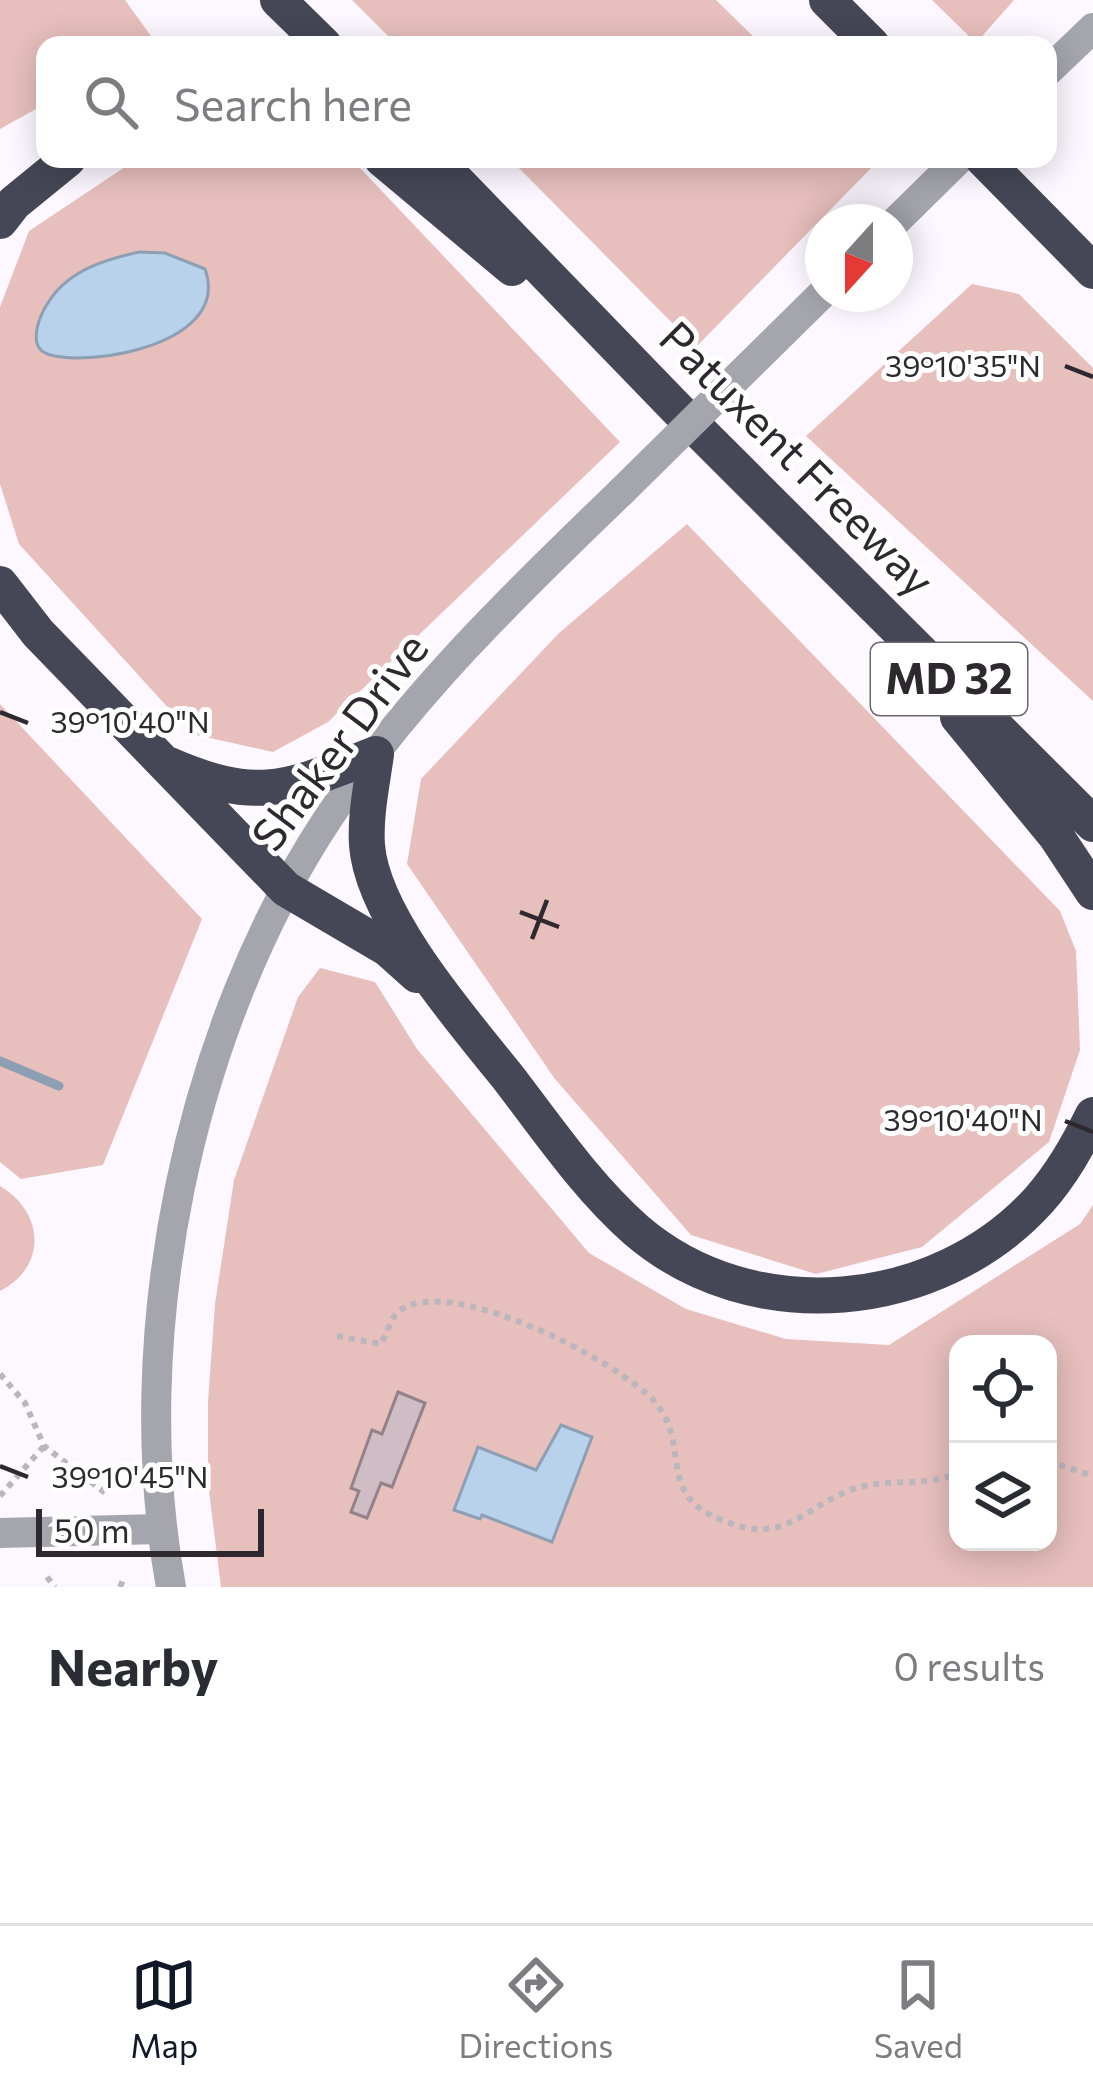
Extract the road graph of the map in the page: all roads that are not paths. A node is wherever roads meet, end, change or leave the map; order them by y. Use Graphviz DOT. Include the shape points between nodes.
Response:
graph roads {
  1 [pos="278,0"];
  2 [pos="1093,28"];
  3 [pos="314,36"];
  4 [pos="1057,62"];
  5 [pos="57,168"];
  6 [pos="393,168"];
  7 [pos="444,168"];
  8 [pos="949,168"];
  9 [pos="992,168"];
  10 [pos="913,204"];
  11 [pos="1039,216"];
  12 [pos="0,221"];
  13 [pos="1093,260"];
  14 [pos="1093,271"];
  15 [pos="805,311"];
  16 [pos="679,411"];
  17 [pos="806,534"];
  18 [pos="0,584"];
  19 [pos="376,754"];
  20 [pos="167,764"];
  21 [pos="1093,824"];
  22 [pos="286,889"];
  23 [pos="1093,892"];
  24 [pos="451,1006"];
  25 [pos="1093,1115"];
  26 [pos="160,1529"];
  27 [pos="0,1533"];
  28 [pos="171,1587"];
  1 -- 3 [label="highway"];
  2 -- 4 [label="street"];
  5 -- 12 [label="highway"];
  6 -- 16 [label="highway"];
  7 -- 16 [label="highway, Patuxent Freeway / MD 32"];
  8 -- 10 [label="street"];
  9 -- 11 [label="highway"];
  11 -- 13 [label="highway"];
  11 -- 14 [label="highway"];
  15 -- 19 [label="street, Shaker Drive, bridge" via="526,584"];
  16 -- 17 [label="highway, Patuxent Freeway / MD 32"];
  17 -- 21 [label="highway, Patuxent Freeway / MD 32"];
  17 -- 23 [label="highway" via="1056,836"];
  18 -- 20 [label="highway"];
  19 -- 20 [label="highway" via="260,790 208,782"];
  19 -- 22 [label="street, Shaker Drive"];
  19 -- 24 [label="highway" via="367,848 375,879"];
  20 -- 22 [label="highway"];
  22 -- 24 [label="highway" via="388,949"];
  22 -- 26 [label="street, Shaker Drive" via="205,1092 165,1264 157,1351"];
  24 -- 25 [label="highway" via="638,1232 686,1262 769,1292 866,1294 961,1262 1039,1201"];
  26 -- 27 [label="street"];
  26 -- 28 [label="street, Shaker Drive"];
}
